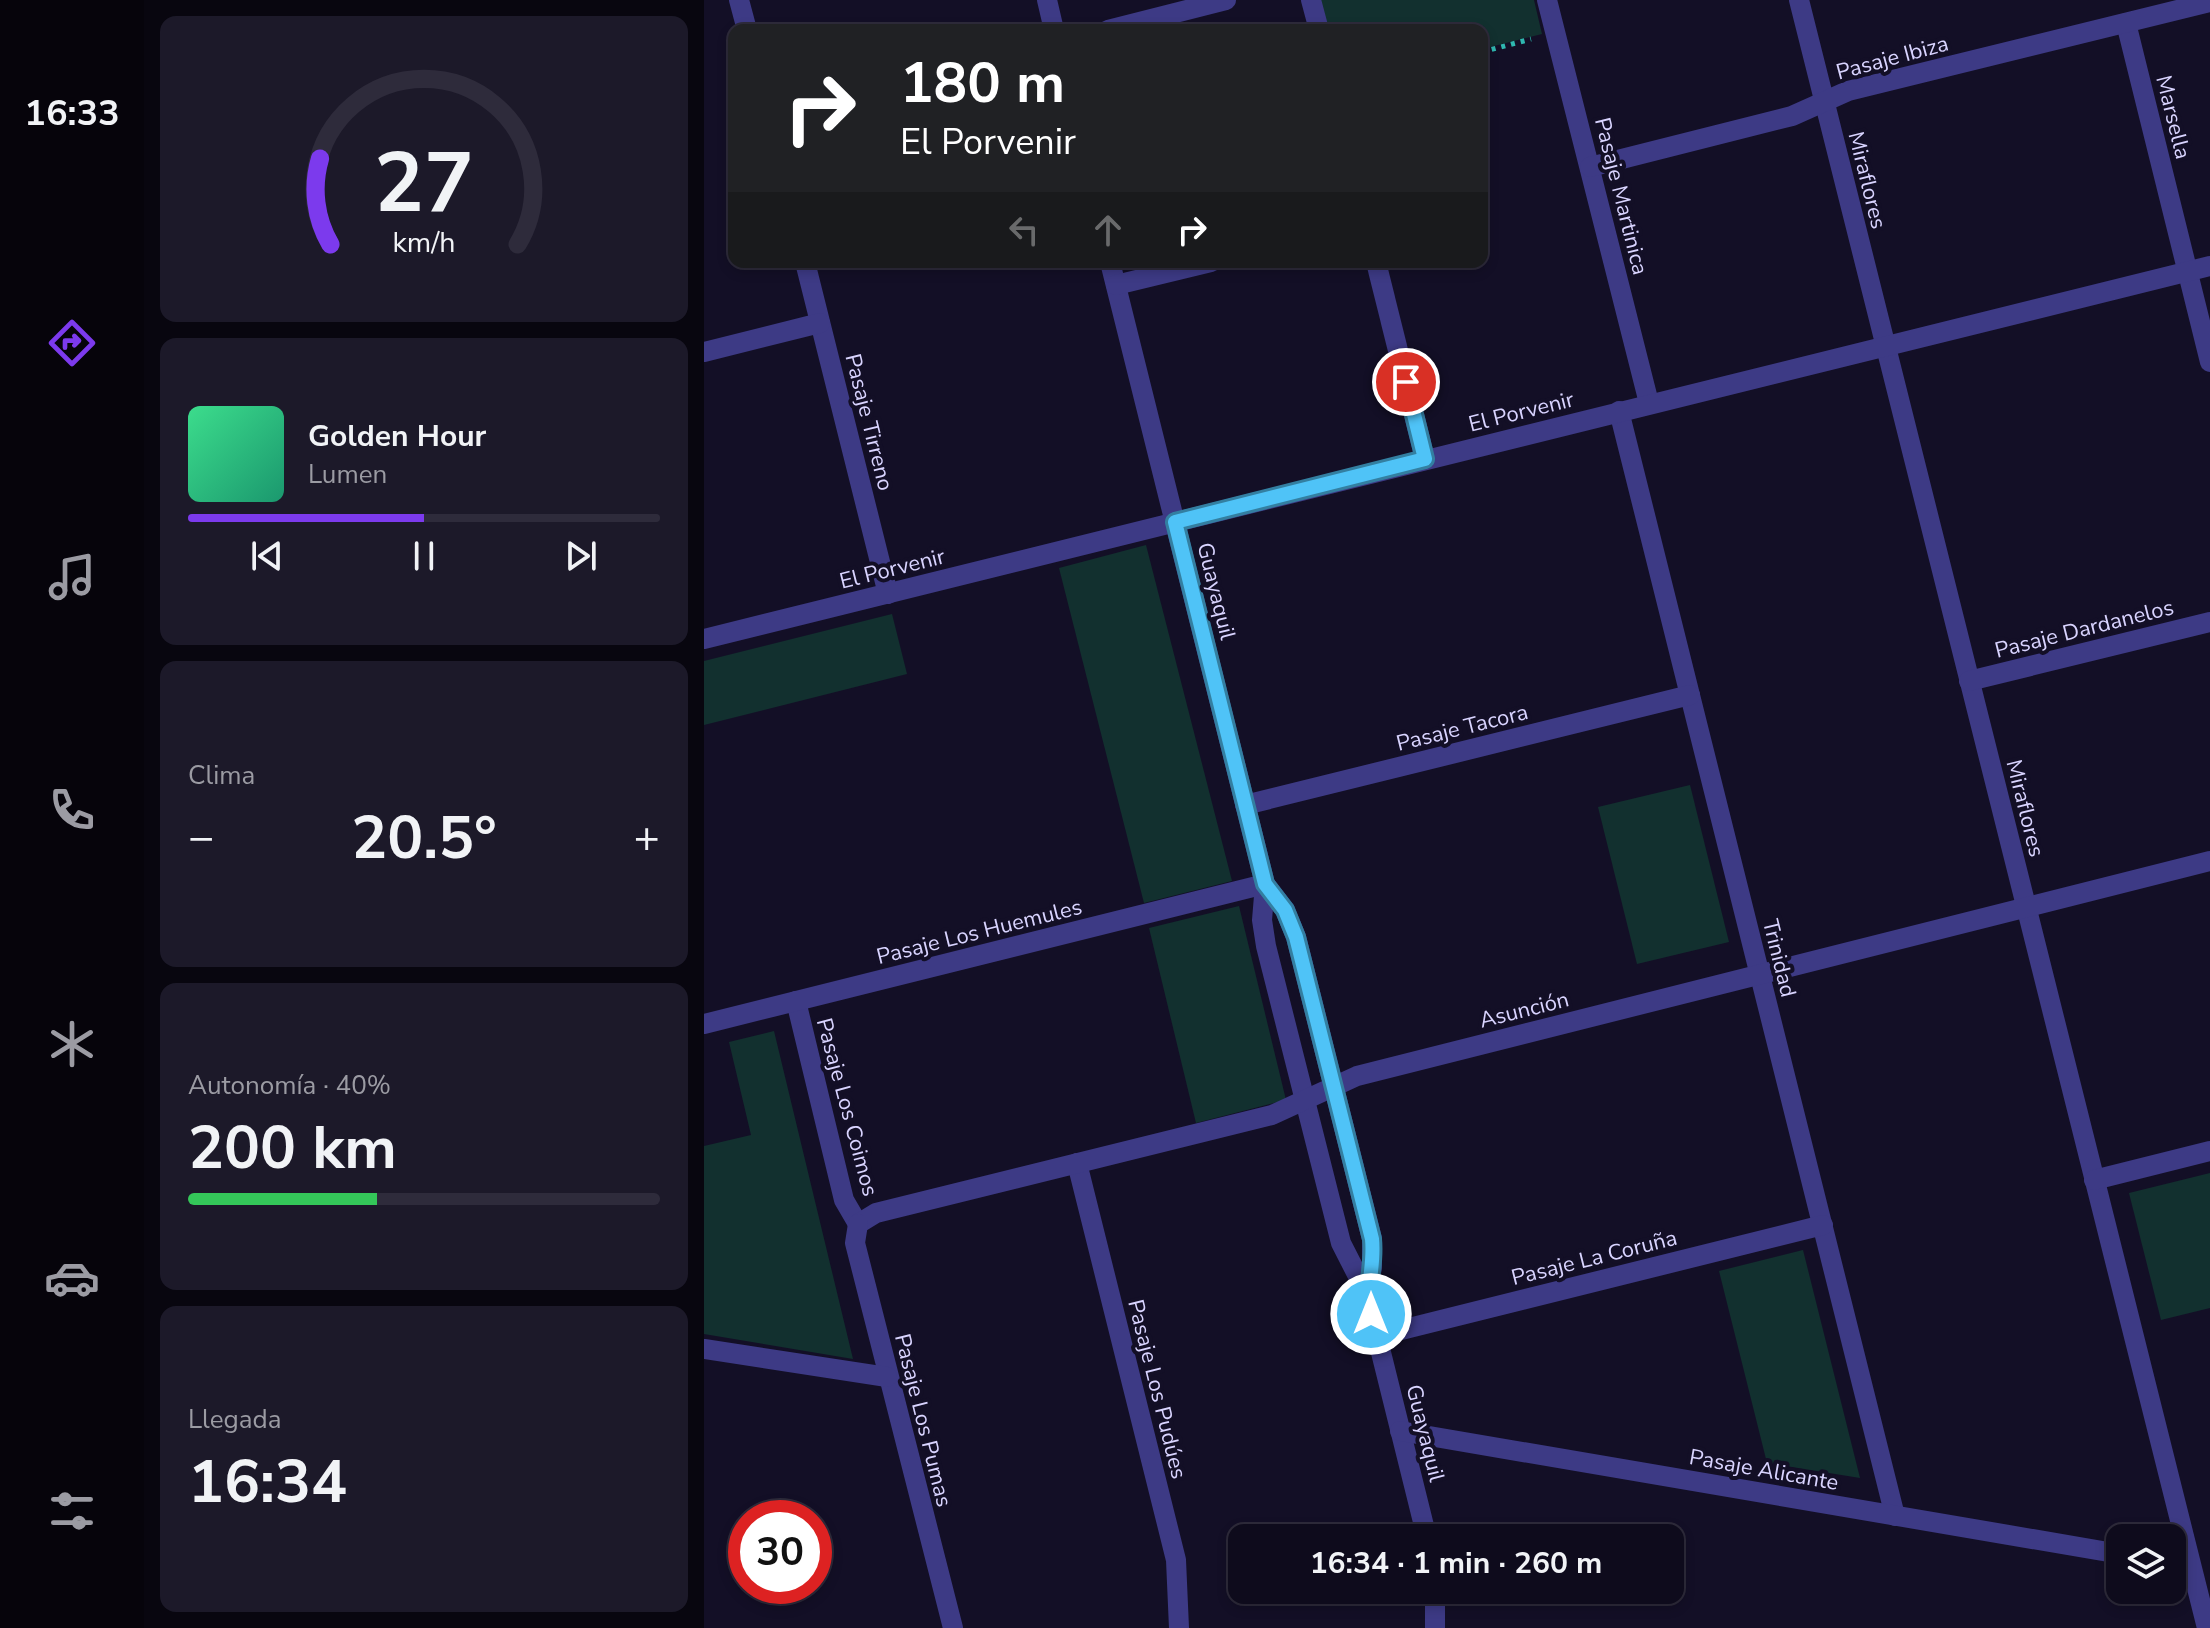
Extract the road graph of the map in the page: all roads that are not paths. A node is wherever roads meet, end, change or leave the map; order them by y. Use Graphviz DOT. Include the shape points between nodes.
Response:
graph roads {
  1 [pos="739,0"];
  2 [pos="1047,0"];
  3 [pos="1226,0"];
  4 [pos="1311,0"];
  5 [pos="1547,0"];
  6 [pos="1799,0"];
  7 [pos="2210,2"];
  8 [pos="2126,23"];
  9 [pos="745,24"];
  10 [pos="1053,24"];
  11 [pos="1132,24"];
  12 [pos="1317,24"];
  13 [pos="1824,102"];
  14 [pos="1590,167"];
  15 [pos="2210,266"];
  16 [pos="806,268"];
  17 [pos="1112,268"];
  18 [pos="1186,268"];
  19 [pos="1377,268"];
  20 [pos="2187,271"];
  21 [pos="1116,285"];
  22 [pos="820,323"];
  23 [pos="1885,345"];
  24 [pos="704,352"];
  25 [pos="2210,362"];
  26 [pos="1649,403"];
  27 [pos="1619,411"];
  28 [pos="1425,459"];
  29 [pos="1175,522"];
  30 [pos="888,594"];
  31 [pos="2210,622"];
  32 [pos="704,639"];
  33 [pos="1969,681"];
  34 [pos="1690,695"];
  35 [pos="1245,805"];
  36 [pos="2210,861"];
  37 [pos="1265,884"];
  38 [pos="2026,907"];
  39 [pos="1760,974"];
  40 [pos="796,1001"];
  41 [pos="704,1024"];
  42 [pos="1333,1087"];
  43 [pos="1305,1100"];
  44 [pos="2210,1151"];
  45 [pos="1077,1163"];
  46 [pos="2094,1180"];
  47 [pos="858,1224"];
  48 [pos="1823,1225"];
  49 [pos="1366,1292"];
  50 [pos="1377,1336"];
  51 [pos="704,1349"];
  52 [pos="887,1377"];
  53 [pos="1400,1431"];
  54 [pos="1895,1516"];
  55 [pos="1423,1524"];
  56 [pos="2173,1524"];
  57 [pos="2106,1552"];
  58 [pos="2186,1575"];
  59 [pos="1435,1604"];
  60 [pos="953,1628"];
  61 [pos="1179,1628"];
  62 [pos="1435,1628"];
  63 [pos="2207,1628"];
  1 -- 9 [label="street"];
  2 -- 10 [label="street"];
  3 -- 11 [label="street"];
  4 -- 12 [label="street"];
  5 -- 14 [label="street, Pasaje Martinica"];
  6 -- 13 [label="street, Miraflores"];
  7 -- 8 [label="street, Pasaje Ibiza"];
  8 -- 13 [label="street, Pasaje Ibiza" via="1848,91"];
  8 -- 20 [label="street, Marsella"];
  13 -- 14 [label="street, Pasaje Ibiza" via="1792,116"];
  13 -- 23 [label="street, Miraflores"];
  14 -- 26 [label="street, Pasaje Martinica"];
  15 -- 20 [label="street, El Porvenir"];
  16 -- 22 [label="street, Pasaje Tirreno"];
  17 -- 21 [label="street, Guayaquil"];
  18 -- 21 [label="street"];
  19 -- 28 [label="street"];
  20 -- 23 [label="street, El Porvenir"];
  20 -- 25 [label="street, Marsella"];
  21 -- 29 [label="street, Guayaquil"];
  22 -- 24 [label="street"];
  22 -- 30 [label="street, Pasaje Tirreno"];
  23 -- 26 [label="street, El Porvenir"];
  23 -- 33 [label="street, Miraflores"];
  26 -- 27 [label="street, El Porvenir"];
  27 -- 28 [label="street, El Porvenir"];
  27 -- 34 [label="street, Trinidad"];
  28 -- 29 [label="street, El Porvenir"];
  29 -- 30 [label="street, El Porvenir"];
  29 -- 35 [label="street, Guayaquil"];
  30 -- 32 [label="street, El Porvenir"];
  31 -- 33 [label="street, Pasaje Dardanelos"];
  33 -- 38 [label="street, Miraflores"];
  34 -- 35 [label="street, Pasaje Tacora"];
  34 -- 39 [label="street, Trinidad"];
  35 -- 37 [label="street, Guayaquil"];
  36 -- 38 [label="street, Asunción"];
  37 -- 40 [label="street, Pasaje Los Huemules"];
  37 -- 42 [label="street, Guayaquil" via="1291,924"];
  37 -- 43 [label="street, Guayaquil" via="1263,933"];
  38 -- 39 [label="street, Asunción"];
  38 -- 46 [label="street, Miraflores"];
  39 -- 42 [label="street, Asunción" via="1357,1076"];
  39 -- 48 [label="street, Trinidad"];
  40 -- 41 [label="street, Pasaje Los Huemules"];
  40 -- 47 [label="street, Pasaje Los Coimos" via="844,1200"];
  42 -- 43 [label="street, Asunción"];
  42 -- 49 [label="street, Guayaquil" via="1372,1239"];
  43 -- 45 [label="street, Asunción" via="1272,1115"];
  43 -- 49 [label="street, Guayaquil" via="1341,1243"];
  44 -- 46 [label="street"];
  45 -- 47 [label="street, Asunción" via="876,1213"];
  45 -- 61 [label="street, Pasaje Los Pudúes" via="1176,1560"];
  46 -- 56 [label="street, Miraflores"];
  47 -- 52 [label="street, Pasaje Los Pumas" via="855,1243"];
  48 -- 50 [label="street, Pasaje La Coruña"];
  48 -- 54 [label="street, Trinidad"];
  49 -- 50 [label="street, Guayaquil"];
  50 -- 53 [label="street, Guayaquil"];
  51 -- 52 [label="street"];
  52 -- 60 [label="street, Pasaje Los Pumas"];
  53 -- 54 [label="street, Pasaje Alicante"];
  53 -- 55 [label="street, Guayaquil"];
  54 -- 57 [label="street, Pasaje Alicante"];
  58 -- 63 [label="street, Miraflores"];
  59 -- 62 [label="street"];
}
